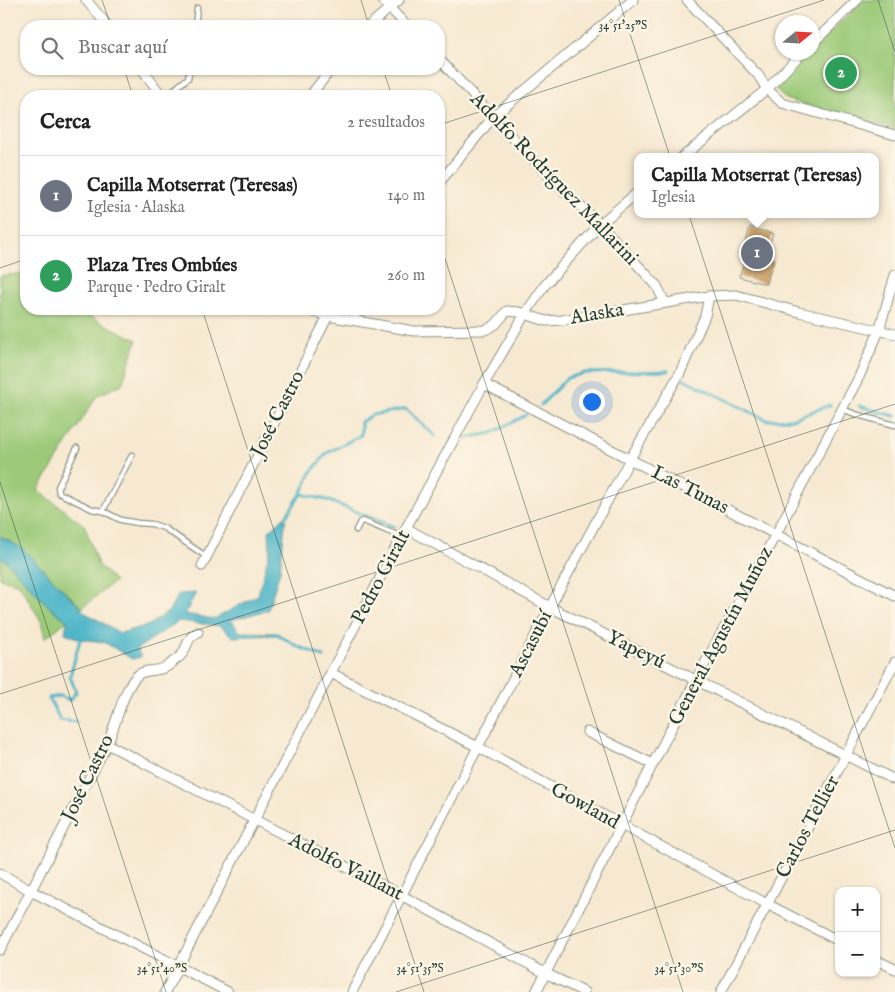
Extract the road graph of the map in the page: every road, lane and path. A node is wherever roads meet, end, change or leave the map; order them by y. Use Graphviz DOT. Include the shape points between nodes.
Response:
graph roads {
  1 [pos="86,0"];
  2 [pos="382,0"];
  3 [pos="399,0"];
  4 [pos="632,0"];
  5 [pos="687,0"];
  6 [pos="857,0"];
  7 [pos="197,8"];
  8 [pos="390,8"];
  9 [pos="103,20"];
  10 [pos="196,20"];
  11 [pos="377,20"];
  12 [pos="401,20"];
  13 [pos="820,36"];
  14 [pos="796,60"];
  15 [pos="445,65"];
  16 [pos="146,75"];
  17 [pos="189,75"];
  18 [pos="326,75"];
  19 [pos="767,88"];
  20 [pos="158,90"];
  21 [pos="173,90"];
  22 [pos="315,90"];
  23 [pos="494,116"];
  24 [pos="895,135"];
  25 [pos="687,153"];
  26 [pos="445,176"];
  27 [pos="634,195"];
  28 [pos="600,224"];
  29 [pos="895,275"];
  30 [pos="709,296"];
  31 [pos="665,303"];
  32 [pos="525,314"];
  33 [pos="325,315"];
  34 [pos="355,315"];
  35 [pos="328,316"];
  36 [pos="353,319"];
  37 [pos="879,331"];
  38 [pos="895,334"];
  39 [pos="484,384"];
  40 [pos="842,408"];
  41 [pos="895,425"];
  42 [pos="77,448"];
  43 [pos="132,455"];
  44 [pos="630,459"];
  45 [pos="103,511"];
  46 [pos="356,530"];
  47 [pos="404,533"];
  48 [pos="776,534"];
  49 [pos="207,557"];
  50 [pos="202,566"];
  51 [pos="895,596"];
  52 [pos="550,607"];
  53 [pos="198,632"];
  54 [pos="895,662"];
  55 [pos="331,673"];
  56 [pos="696,680"];
  57 [pos="587,732"];
  58 [pos="107,744"];
  59 [pos="478,747"];
  60 [pos="847,755"];
  61 [pos="653,764"];
  62 [pos="895,780"];
  63 [pos="254,820"];
  64 [pos="622,826"];
  65 [pos="0,873"];
  66 [pos="31,891"];
  67 [pos="401,895"];
  68 [pos="767,904"];
  69 [pos="835,938"];
  70 [pos="0,950"];
  71 [pos="880,962"];
  72 [pos="178,966"];
  73 [pos="895,969"];
  74 [pos="546,973"];
  75 [pos="165,992"];
  76 [pos="228,992"];
  77 [pos="352,992"];
  78 [pos="536,992"];
  79 [pos="584,992"];
  80 [pos="720,992"];
  1 -- 9 [label="street"];
  2 -- 8 [label="street"];
  3 -- 8 [label="street"];
  4 -- 23 [label="street"];
  5 -- 19 [label="street"];
  6 -- 13 [label="street"];
  7 -- 10 [label="lane"];
  8 -- 11 [label="street"];
  8 -- 12 [label="street"];
  14 -- 19 [label="street"];
  15 -- 23 [label="street, Adolfo Rodríguez Mallarini"];
  16 -- 20 [label="street"];
  17 -- 21 [label="lane"];
  18 -- 22 [label="street"];
  19 -- 24 [label="street" via="791,106"];
  19 -- 25 [label="street"];
  23 -- 26 [label="street"];
  23 -- 28 [label="street, Adolfo Rodríguez Mallarini" via="557,185"];
  27 -- 28 [label="street, Pedro Giralt"];
  28 -- 31 [label="street, Adolfo Rodríguez Mallarini" via="657,286"];
  28 -- 32 [label="street, Pedro Giralt" via="545,285"];
  29 -- 37 [label="street, General Agustín Muñoz"];
  30 -- 31 [label="street, Alaska"];
  30 -- 37 [label="street, Alaska" via="736,295"];
  30 -- 44 [label="street, Ascasubí" via="705,316 680,373"];
  31 -- 32 [label="street, Alaska" via="562,320 546,321"];
  32 -- 36 [label="street, Alaska" via="507,311 490,328 477,330 414,331"];
  32 -- 39 [label="street, Pedro Giralt"];
  33 -- 35 [label="street, Alaska"];
  34 -- 36 [label="street"];
  35 -- 36 [label="street, Alaska"];
  35 -- 49 [label="street, José Castro"];
  37 -- 38 [label="street, Alaska"];
  37 -- 40 [label="street, General Agustín Muñoz"];
  39 -- 44 [label="street, Las Tunas"];
  39 -- 47 [label="street, Pedro Giralt"];
  40 -- 41 [label="lane"];
  40 -- 48 [label="street, General Agustín Muñoz"];
  42 -- 45 [label="lane" via="58,487 59,493"];
  43 -- 45 [label="lane"];
  44 -- 48 [label="street, Las Tunas"];
  44 -- 52 [label="street, Ascasubí"];
  45 -- 49 [label="lane" via="121,520 164,528"];
  46 -- 47 [label="lane" via="364,521"];
  47 -- 52 [label="street, Yapeyú"];
  47 -- 55 [label="street, Pedro Giralt"];
  48 -- 51 [label="street, Las Tunas"];
  48 -- 56 [label="street, General Agustín Muñoz"];
  49 -- 50 [label="street, José Castro"];
  52 -- 56 [label="street, Yapeyú"];
  52 -- 59 [label="street, Ascasubí"];
  53 -- 58 [label="street, José Castro" via="187,641 183,653 173,663 164,669 139,674 134,679"];
  54 -- 60 [label="street, Carlos Tellier"];
  55 -- 59 [label="street, Gowland"];
  55 -- 63 [label="street, Pedro Giralt"];
  56 -- 60 [label="street, Yapeyú"];
  56 -- 61 [label="street, General Agustín Muñoz"];
  57 -- 61 [label="street"];
  58 -- 63 [label="street, Adolfo Vaillant"];
  58 -- 66 [label="street, José Castro"];
  59 -- 64 [label="street, Gowland"];
  59 -- 67 [label="street, Ascasubí"];
  60 -- 62 [label="street, Yapeyú"];
  60 -- 68 [label="street, Carlos Tellier"];
  61 -- 64 [label="street, General Agustín Muñoz"];
  63 -- 67 [label="street, Adolfo Vaillant"];
  63 -- 72 [label="street, Pedro Giralt"];
  64 -- 68 [label="street, Gowland"];
  64 -- 74 [label="street, General Agustín Muñoz"];
  65 -- 66 [label="street"];
  66 -- 70 [label="street, José Castro"];
  66 -- 72 [label="street"];
  67 -- 74 [label="street, Adolfo Vaillant"];
  67 -- 77 [label="street, Ascasubí"];
  68 -- 69 [label="street, Gowland"];
  68 -- 80 [label="street, Carlos Tellier"];
  71 -- 73 [label="street"];
  72 -- 75 [label="street, Pedro Giralt"];
  72 -- 76 [label="street"];
  74 -- 78 [label="street, General Agustín Muñoz"];
  74 -- 79 [label="street, Adolfo Vaillant"];
}
